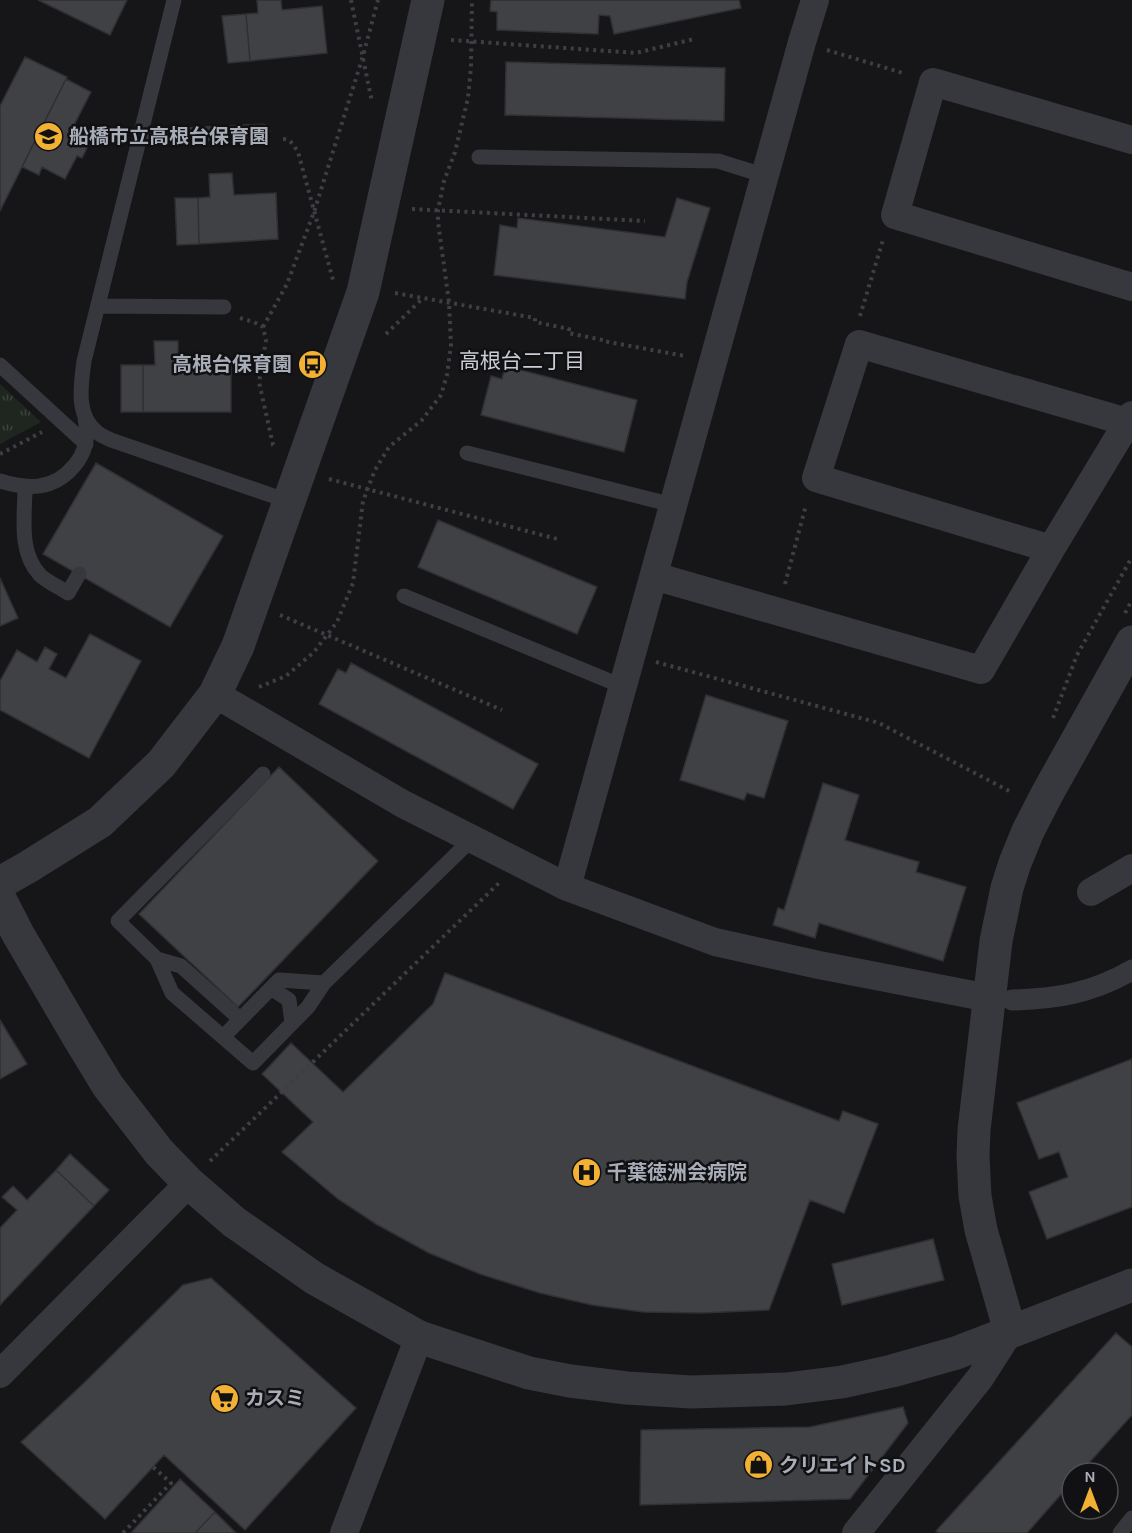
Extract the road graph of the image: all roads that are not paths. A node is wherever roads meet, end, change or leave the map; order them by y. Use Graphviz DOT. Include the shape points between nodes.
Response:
graph roads {
  1 [pos="174,0"];
  2 [pos="428,0"];
  3 [pos="815,0"];
  4 [pos="268,135"];
  5 [pos="140,137"];
  6 [pos="1132,140"];
  7 [pos="479,158"];
  8 [pos="766,176"];
  9 [pos="1132,287"];
  10 [pos="98,306"];
  11 [pos="229,312"];
  12 [pos="0,365"];
  13 [pos="85,417"];
  14 [pos="1130,419"];
  15 [pos="86,444"];
  16 [pos="467,453"];
  17 [pos="0,481"];
  18 [pos="25,487"];
  19 [pos="288,501"];
  20 [pos="673,505"];
  21 [pos="1051,549"];
  22 [pos="79,574"];
  23 [pos="654,576"];
  24 [pos="404,596"];
  25 [pos="1132,642"];
  26 [pos="624,687"];
  27 [pos="215,694"];
  28 [pos="262,774"];
  29 [pos="472,839"];
  30 [pos="1131,871"];
  31 [pos="0,883"];
  32 [pos="567,887"];
  33 [pos="1091,892"];
  34 [pos="0,899"];
  35 [pos="157,959"];
  36 [pos="1132,970"];
  37 [pos="324,983"];
  38 [pos="271,988"];
  39 [pos="1000,999"];
  40 [pos="240,1019"];
  41 [pos="292,1023"];
  42 [pos="223,1037"];
  43 [pos="198,1174"];
  44 [pos="1132,1285"];
  45 [pos="1010,1331"];
  46 [pos="418,1337"];
  47 [pos="0,1374"];
  48 [pos="1132,1518"];
  49 [pos="344,1533"];
  50 [pos="856,1533"];
  51 [pos="1120,1533"];
  1 -- 5 [label="lane"];
  2 -- 19 [label="street" via="363,292"];
  3 -- 8 [label="street"];
  4 -- 5 [label="lane"];
  5 -- 10 [label="lane"];
  6 -- 9 [label="street" via="933,82 895,215"];
  7 -- 8 [label="lane" via="718,161"];
  8 -- 20 [label="street"];
  10 -- 11 [label="lane"];
  10 -- 13 [label="lane" via="81,383"];
  12 -- 15 [label="lane"];
  13 -- 15 [label="lane"];
  13 -- 19 [label="lane" via="96,432 111,440"];
  14 -- 21 [label="street"];
  14 -- 21 [label="street" via="859,344 816,478"];
  15 -- 18 [label="lane" via="66,476 40,487"];
  16 -- 20 [label="lane"];
  17 -- 18 [label="lane"];
  18 -- 22 [label="lane" via="25,543 29,561 41,576 68,593"];
  19 -- 27 [label="street" via="238,646"];
  20 -- 23 [label="street"];
  21 -- 23 [label="street" via="981,669"];
  23 -- 26 [label="street"];
  24 -- 26 [label="lane"];
  25 -- 39 [label="street" via="1028,831 1012,871 996,941"];
  26 -- 32 [label="street"];
  27 -- 29 [label="street" via="403,804"];
  27 -- 31 [label="street" via="161,764 100,822"];
  28 -- 35 [label="lane" via="118,921"];
  29 -- 32 [label="street"];
  29 -- 37 [label="lane"];
  30 -- 33 [label="street"];
  32 -- 39 [label="street" via="715,942"];
  34 -- 43 [label="street" via="108,1086 159,1152"];
  35 -- 40 [label="lane" via="181,966"];
  35 -- 42 [label="lane" via="172,993"];
  36 -- 39 [label="street" via="1068,995 1037,1000"];
  37 -- 38 [label="lane" via="279,980"];
  37 -- 41 [label="lane"];
  38 -- 40 [label="lane"];
  38 -- 41 [label="lane" via="289,1000"];
  39 -- 45 [label="street" via="974,1130 973,1156 981,1230"];
  40 -- 42 [label="lane"];
  41 -- 42 [label="lane" via="253,1063"];
  43 -- 46 [label="street" via="234,1222 314,1278"];
  43 -- 47 [label="street"];
  44 -- 45 [label="street"];
  45 -- 46 [label="street" via="956,1353 842,1382 786,1389 691,1392 627,1388 539,1375"];
  45 -- 50 [label="street" via="980,1378"];
  46 -- 49 [label="street"];
  48 -- 51 [label="lane"];
}
